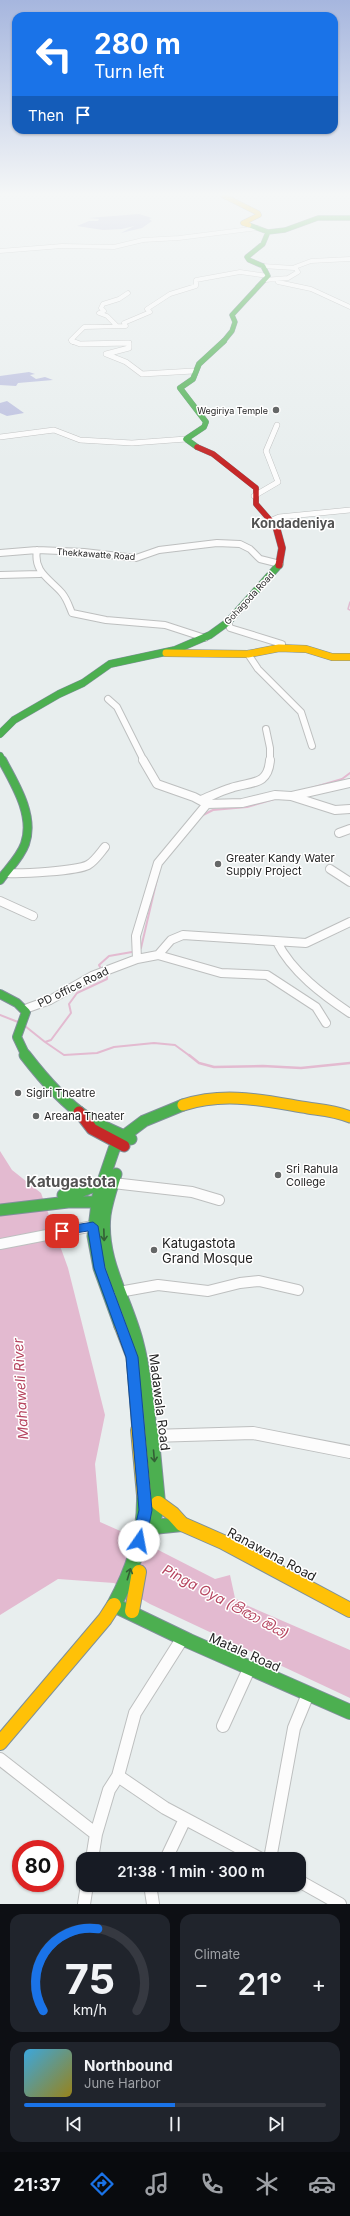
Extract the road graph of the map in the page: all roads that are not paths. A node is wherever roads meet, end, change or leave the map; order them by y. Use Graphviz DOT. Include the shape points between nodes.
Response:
graph roads {
  1 [pos="196,285"];
  2 [pos="260,285"];
  3 [pos="293,285"];
  4 [pos="128,293"];
  5 [pos="350,307"];
  6 [pos="116,325"];
  7 [pos="193,371"];
  8 [pos="277,425"];
  9 [pos="0,438"];
  10 [pos="186,439"];
  11 [pos="254,496"];
  12 [pos="350,510"];
  13 [pos="272,520"];
  14 [pos="37,550"];
  15 [pos="0,553"];
  16 [pos="280,564"];
  17 [pos="40,574"];
  18 [pos="0,575"];
  19 [pos="228,622"];
  20 [pos="205,638"];
  21 [pos="282,644"];
  22 [pos="166,652"];
  23 [pos="248,654"];
  24 [pos="350,657"];
  25 [pos="108,699"];
  26 [pos="266,729"];
  27 [pos="0,734"];
  28 [pos="312,746"];
  29 [pos="0,756"];
  30 [pos="350,783"];
  31 [pos="292,796"];
  32 [pos="204,802"];
  33 [pos="350,809"];
  34 [pos="350,829"];
  35 [pos="339,833"];
  36 [pos="105,847"];
  37 [pos="330,869"];
  38 [pos="7,872"];
  39 [pos="0,880"];
  40 [pos="350,882"];
  41 [pos="0,901"];
  42 [pos="33,916"];
  43 [pos="350,922"];
  44 [pos="277,942"];
  45 [pos="158,955"];
  46 [pos="137,959"];
  47 [pos="0,994"];
  48 [pos="25,1013"];
  49 [pos="350,1013"];
  50 [pos="326,1023"];
  51 [pos="350,1117"];
  52 [pos="350,1120"];
  53 [pos="124,1141"];
  54 [pos="103,1183"];
  55 [pos="113,1183"];
  56 [pos="79,1192"];
  57 [pos="56,1199"];
  58 [pos="97,1199"];
  59 [pos="108,1199"];
  60 [pos="219,1200"];
  61 [pos="0,1202"];
  62 [pos="77,1202"];
  63 [pos="0,1210"];
  64 [pos="93,1226"];
  65 [pos="0,1244"];
  66 [pos="298,1290"];
  67 [pos="118,1292"];
  68 [pos="139,1436"];
  69 [pos="152,1436"];
  70 [pos="350,1452"];
  71 [pos="158,1503"];
  72 [pos="145,1510"];
  73 [pos="182,1524"];
  74 [pos="153,1527"];
  75 [pos="142,1530"];
  76 [pos="114,1606"];
  77 [pos="350,1610"];
  78 [pos="132,1611"];
  79 [pos="105,1619"];
  80 [pos="182,1638"];
  81 [pos="249,1669"];
  82 [pos="309,1694"];
  83 [pos="350,1712"];
  84 [pos="223,1726"];
  85 [pos="0,1743"];
  86 [pos="0,1759"];
  87 [pos="118,1776"];
  88 [pos="185,1819"];
  89 [pos="96,1834"];
  90 [pos="93,1852"];
  91 [pos="169,1852"];
  92 [pos="248,1852"];
  93 [pos="271,1852"];
  94 [pos="306,1885"];
  95 [pos="87,1892"];
  96 [pos="151,1892"];
  97 [pos="84,1904"];
  98 [pos="153,1904"];
  99 [pos="340,1904"];
  1 -- 6 [label="street" via="155,301 147,308 150,312 140,314 124,323 126,326"];
  2 -- 7 [label="main road" via="232,315 235,327 231,337"];
  3 -- 5 [label="street" via="311,289"];
  4 -- 6 [label="street" via="103,304 101,308 104,311 99,313 107,316"];
  6 -- 7 [label="street" via="80,328 71,342 129,343 129,348 106,354 122,359 142,374"];
  7 -- 10 [label="main road" via="193,379 180,388 182,396 201,412 206,422 204,427"];
  8 -- 11 [label="street" via="266,451 278,482"];
  9 -- 10 [label="street" via="54,430 80,440 132,443"];
  10 -- 11 [label="main road, Gohagoda Road" via="192,445 213,454 253,485 256,488"];
  11 -- 13 [label="main road, Gohagoda Road" via="261,511"];
  12 -- 13 [label="street" via="279,517"];
  13 -- 16 [label="main road, Gohagoda Road" via="280,541"];
  14 -- 15 [label="street, Thekkawatte Road"];
  14 -- 16 [label="street, Thekkawatte Road" via="136,558 159,550 217,543 240,544 260,559"];
  14 -- 17 [label="street" via="35,556"];
  16 -- 19 [label="main road, Gohagoda Road"];
  17 -- 18 [label="street"];
  17 -- 20 [label="street" via="63,594 72,613 106,620 165,625"];
  19 -- 20 [label="main road, Gohagoda Road"];
  19 -- 21 [label="street" via="230,628 239,632"];
  20 -- 22 [label="main road, Gohagoda Road"];
  22 -- 23 [label="main road"];
  22 -- 27 [label="main road, Gohagoda Road" via="110,664 87,681 14,720"];
  23 -- 24 [label="main road" via="279,648 306,649 332,657"];
  23 -- 28 [label="street" via="257,670 299,709"];
  25 -- 32 [label="street" via="117,707 157,784"];
  26 -- 32 [label="street" via="271,745 268,768 263,778 232,787"];
  29 -- 38 [label="main road" via="21,795 26,825 25,842"];
  30 -- 31 [label="street"];
  31 -- 32 [label="street" via="276,795 242,803"];
  31 -- 33 [label="street" via="334,810"];
  32 -- 46 [label="street" via="158,863 136,936"];
  34 -- 35 [label="street"];
  36 -- 38 [label="street" via="96,860 78,869 53,870 30,875"];
  37 -- 40 [label="street"];
  38 -- 39 [label="main road"];
  41 -- 42 [label="street"];
  43 -- 44 [label="street" via="338,926 312,942"];
  44 -- 45 [label="street" via="183,935 170,939"];
  44 -- 49 [label="street" via="284,956 326,996"];
  45 -- 46 [label="street, PD office Road"];
  45 -- 50 [label="street" via="220,973 267,975 316,1007"];
  46 -- 48 [label="street, PD office Road" via="92,976"];
  47 -- 48 [label="main road" via="17,1003"];
  48 -- 53 [label="main road" via="17,1041 21,1050 46,1080 79,1112 83,1123 102,1137"];
  51 -- 53 [label="main road" via="280,1101 222,1097 188,1103 164,1112 137,1125"];
  52 -- 53 [label="main road" via="268,1106 224,1104 202,1107 166,1119"];
  53 -- 54 [label="main road, Madawala Road"];
  53 -- 55 [label="main road, Madawala Road"];
  54 -- 56 [label="main road"];
  54 -- 58 [label="main road, Madawala Road"];
  55 -- 59 [label="main road, Madawala Road"];
  55 -- 60 [label="street" via="192,1192"];
  56 -- 57 [label="main road"];
  56 -- 58 [label="main road"];
  57 -- 61 [label="main road"];
  57 -- 62 [label="main road"];
  57 -- 63 [label="main road"];
  58 -- 59 [label="main road"];
  58 -- 62 [label="main road"];
  58 -- 64 [label="main road, Madawala Road"];
  59 -- 67 [label="main road, Madawala Road, one-way" via="104,1226 105,1247"];
  62 -- 64 [label="main road"];
  64 -- 65 [label="street"];
  64 -- 68 [label="main road, Madawala Road" via="99,1268 132,1357"];
  66 -- 67 [label="street" via="259,1282 240,1283 208,1291 158,1285"];
  67 -- 69 [label="main road, Madawala Road" via="143,1360"];
  68 -- 69 [label="street"];
  68 -- 72 [label="main road, Madawala Road"];
  69 -- 70 [label="street" via="253,1433"];
  69 -- 71 [label="main road, Madawala Road, one-way"];
  71 -- 72 [label="main road"];
  71 -- 73 [label="main road"];
  71 -- 74 [label="main road, Madawala Road"];
  72 -- 75 [label="main road, Madawala Road"];
  73 -- 74 [label="main road"];
  73 -- 77 [label="main road, Ranawana Road" via="223,1542"];
  74 -- 75 [label="main road"];
  74 -- 78 [label="main road, Madawala Road"];
  76 -- 75 [label="main road, Madawala Road, one-way" via="125,1586"];
  76 -- 78 [label="main road, Matale Road"];
  76 -- 79 [label="main road, Madawala Road"];
  78 -- 79 [label="main road"];
  78 -- 80 [label="main road, Matale Road"];
  79 -- 85 [label="main road, Madawala Road"];
  80 -- 81 [label="main road, Matale Road"];
  80 -- 87 [label="street" via="135,1713"];
  81 -- 82 [label="main road, Matale Road"];
  81 -- 84 [label="street"];
  82 -- 83 [label="main road, Matale Road"];
  82 -- 93 [label="street" via="294,1728"];
  86 -- 89 [label="street"];
  87 -- 88 [label="street"];
  87 -- 89 [label="street" via="109,1790"];
  88 -- 91 [label="street"];
  88 -- 92 [label="street"];
  89 -- 90 [label="street"];
  94 -- 99 [label="street"];
  95 -- 97 [label="street"];
  96 -- 98 [label="street"];
}
